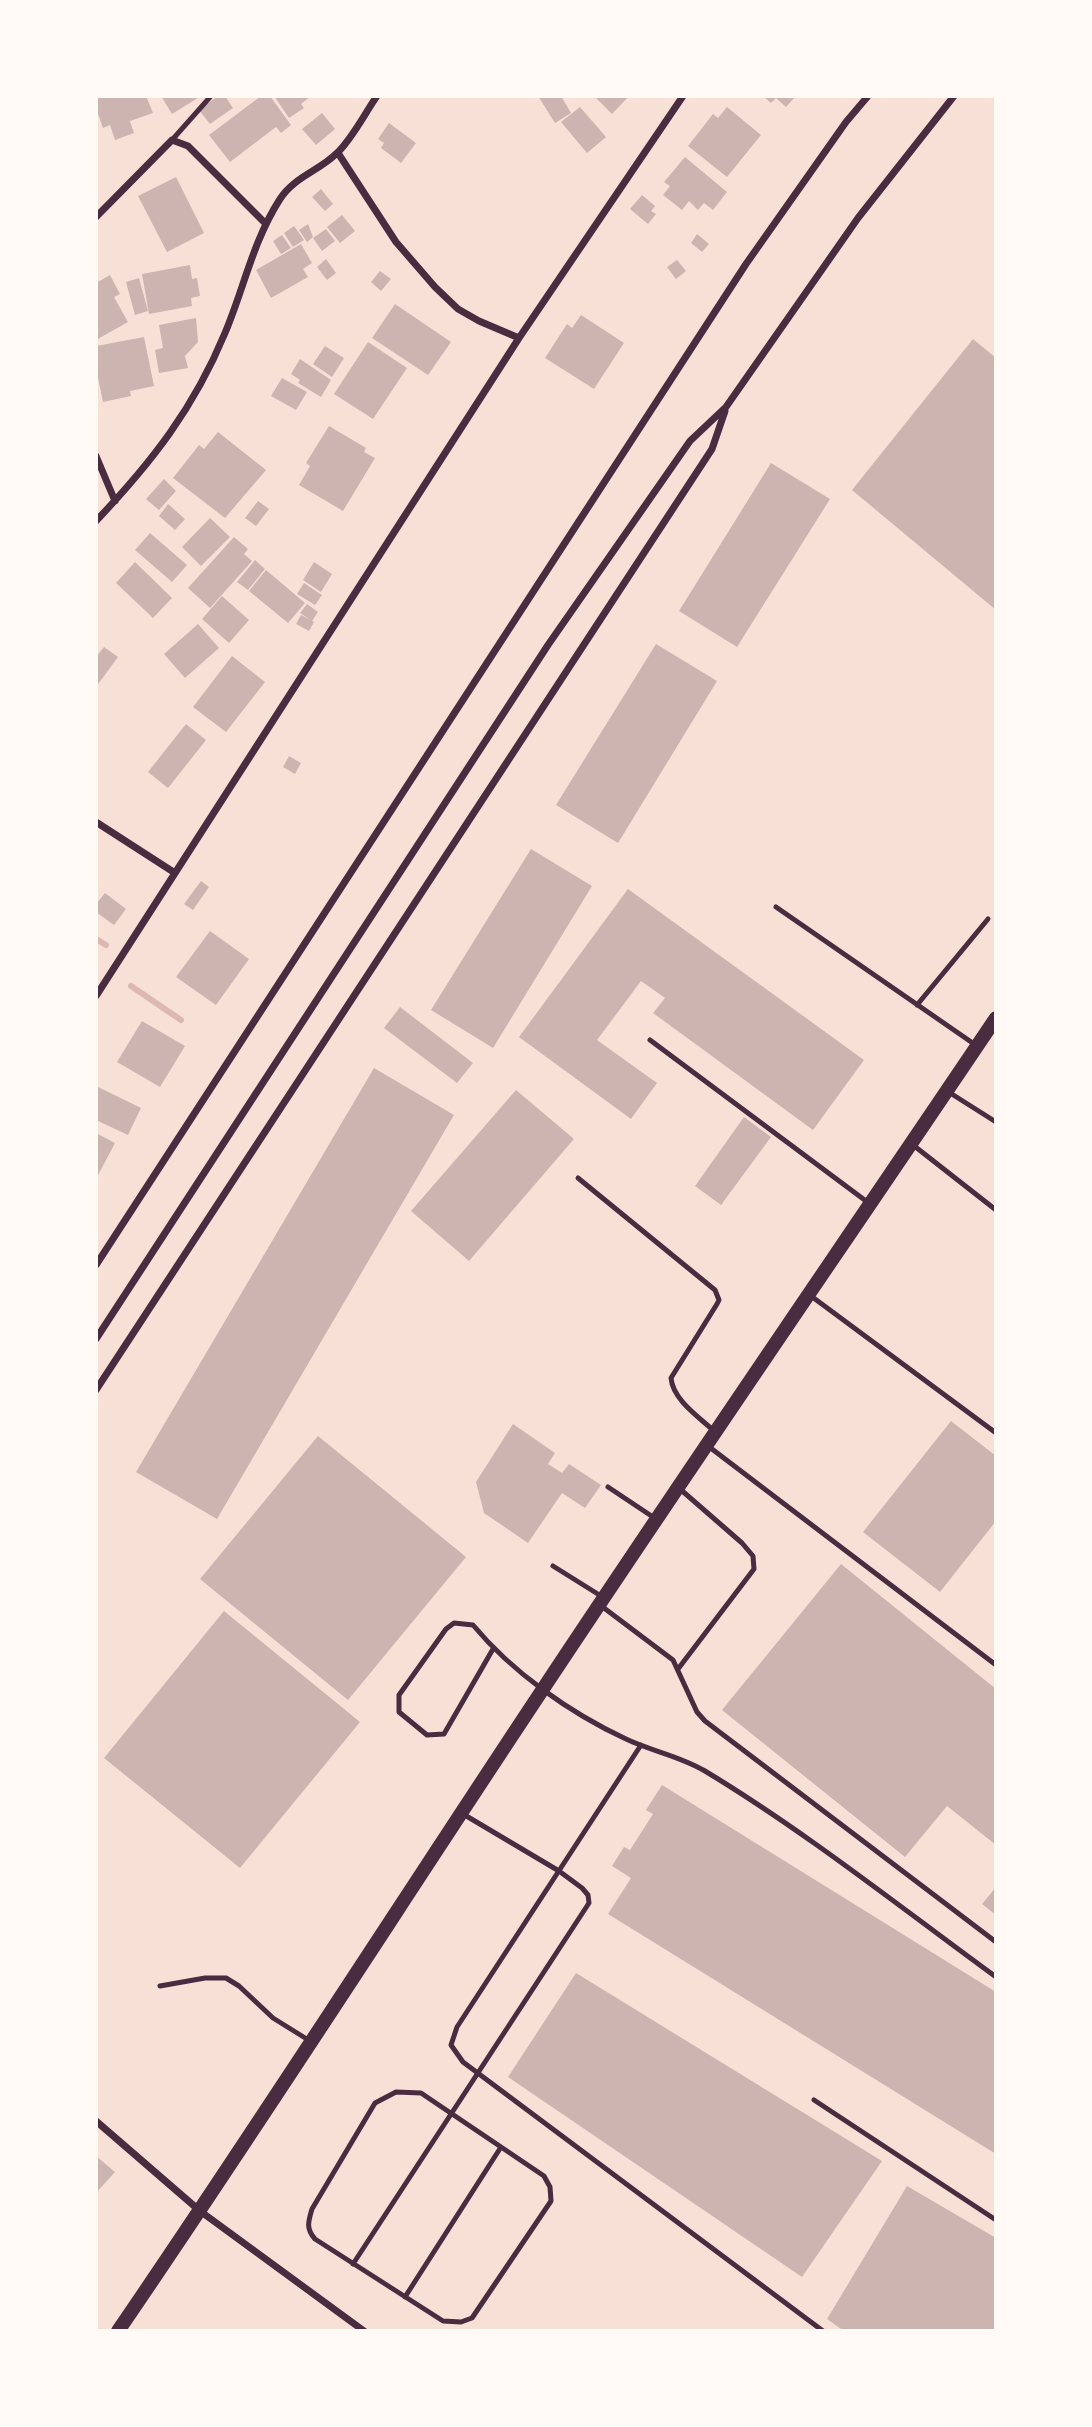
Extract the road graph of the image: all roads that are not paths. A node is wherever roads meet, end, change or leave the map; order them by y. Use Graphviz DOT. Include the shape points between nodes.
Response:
graph roads {
  1 [pos="211,96"];
  2 [pos="377,96"];
  3 [pos="683,96"];
  4 [pos="868,96"];
  5 [pos="954,96"];
  6 [pos="172,140"];
  7 [pos="338,153"];
  8 [pos="96,217"];
  9 [pos="266,223"];
  10 [pos="519,338"];
  11 [pos="726,407"];
  12 [pos="96,456"];
  13 [pos="115,501"];
  14 [pos="96,521"];
  15 [pos="96,822"];
  16 [pos="176,873"];
  17 [pos="776,908"];
  18 [pos="988,919"];
  19 [pos="96,996"];
  20 [pos="917,1005"];
  21 [pos="996,1018"];
  22 [pos="650,1040"];
  23 [pos="977,1046"];
  24 [pos="947,1091"];
  25 [pos="996,1122"];
  26 [pos="911,1143"];
  27 [pos="578,1178"];
  28 [pos="870,1204"];
  29 [pos="996,1210"];
  30 [pos="96,1265"];
  31 [pos="808,1294"];
  32 [pos="96,1339"];
  33 [pos="96,1390"];
  34 [pos="996,1433"];
  35 [pos="710,1438"];
  36 [pos="608,1487"];
  37 [pos="677,1487"];
  38 [pos="656,1518"];
  39 [pos="553,1566"];
  40 [pos="601,1601"];
  41 [pos="493,1649"];
  42 [pos="996,1665"];
  43 [pos="678,1669"];
  44 [pos="543,1689"];
  45 [pos="641,1745"];
  46 [pos="461,1813"];
  47 [pos="559,1871"];
  48 [pos="996,1942"];
  49 [pos="996,1977"];
  50 [pos="159,1986"];
  51 [pos="310,2041"];
  52 [pos="478,2073"];
  53 [pos="814,2100"];
  54 [pos="452,2113"];
  55 [pos="96,2121"];
  56 [pos="501,2147"];
  57 [pos="200,2211"];
  58 [pos="996,2220"];
  59 [pos="353,2264"];
  60 [pos="405,2297"];
  61 [pos="118,2331"];
  62 [pos="364,2331"];
  63 [pos="823,2331"];
  1 -- 6 [label="lane"];
  2 -- 7 [label="street"];
  3 -- 10 [label="street"];
  4 -- 30 [label="street" via="746,264"];
  5 -- 11 [label="street" via="858,218"];
  6 -- 8 [label="street"];
  6 -- 9 [label="street" via="188,145"];
  7 -- 9 [label="street" via="295,182"];
  7 -- 10 [label="street" via="396,242 435,287 458,309"];
  9 -- 13 [label="street" via="226,332 195,398"];
  10 -- 16 [label="street"];
  11 -- 32 [label="street" via="690,440 548,645"];
  11 -- 33 [label="street" via="705,460"];
  12 -- 13 [label="street"];
  13 -- 14 [label="street"];
  15 -- 16 [label="street"];
  16 -- 19 [label="street"];
  17 -- 20 [label="lane"];
  18 -- 20 [label="lane"];
  20 -- 23 [label="lane"];
  21 -- 23 [label="main road"];
  22 -- 28 [label="lane"];
  23 -- 24 [label="main road"];
  24 -- 25 [label="lane"];
  24 -- 26 [label="main road"];
  26 -- 28 [label="main road"];
  26 -- 29 [label="lane"];
  27 -- 35 [label="lane" via="715,1290 719,1300 671,1378 678,1398"];
  28 -- 31 [label="main road"];
  31 -- 34 [label="lane"];
  31 -- 35 [label="main road"];
  35 -- 37 [label="main road"];
  35 -- 42 [label="lane"];
  36 -- 38 [label="lane"];
  37 -- 38 [label="main road"];
  37 -- 43 [label="lane" via="742,1543 753,1556 754,1569"];
  38 -- 40 [label="main road"];
  39 -- 40 [label="lane"];
  40 -- 43 [label="lane"];
  40 -- 44 [label="main road"];
  41 -- 41 [label="lane" via="444,1734 427,1735 399,1712 399,1695 454,1623 473,1625"];
  41 -- 44 [label="lane"];
  43 -- 48 [label="lane" via="705,1721"];
  44 -- 45 [label="lane" via="609,1731"];
  44 -- 46 [label="main road"];
  45 -- 47 [label="lane"];
  45 -- 49 [label="lane" via="703,1770 819,1847"];
  46 -- 47 [label="lane"];
  46 -- 51 [label="main road"];
  47 -- 52 [label="lane" via="457,2027 452,2045 463,2062"];
  47 -- 52 [label="lane" via="582,1888 589,1903"];
  50 -- 51 [label="lane" via="226,1978 273,2018"];
  51 -- 57 [label="main road"];
  52 -- 54 [label="lane"];
  52 -- 63 [label="lane"];
  53 -- 58 [label="lane"];
  54 -- 56 [label="lane"];
  54 -- 59 [label="lane"];
  54 -- 59 [label="lane" via="421,2093 396,2092 375,2104 307,2223 315,2239"];
  55 -- 57 [label="street"];
  56 -- 60 [label="lane"];
  56 -- 60 [label="lane" via="544,2176 551,2187 551,2201 472,2318 443,2321"];
  57 -- 61 [label="main road"];
  57 -- 62 [label="street"];
  59 -- 60 [label="lane"];
}
